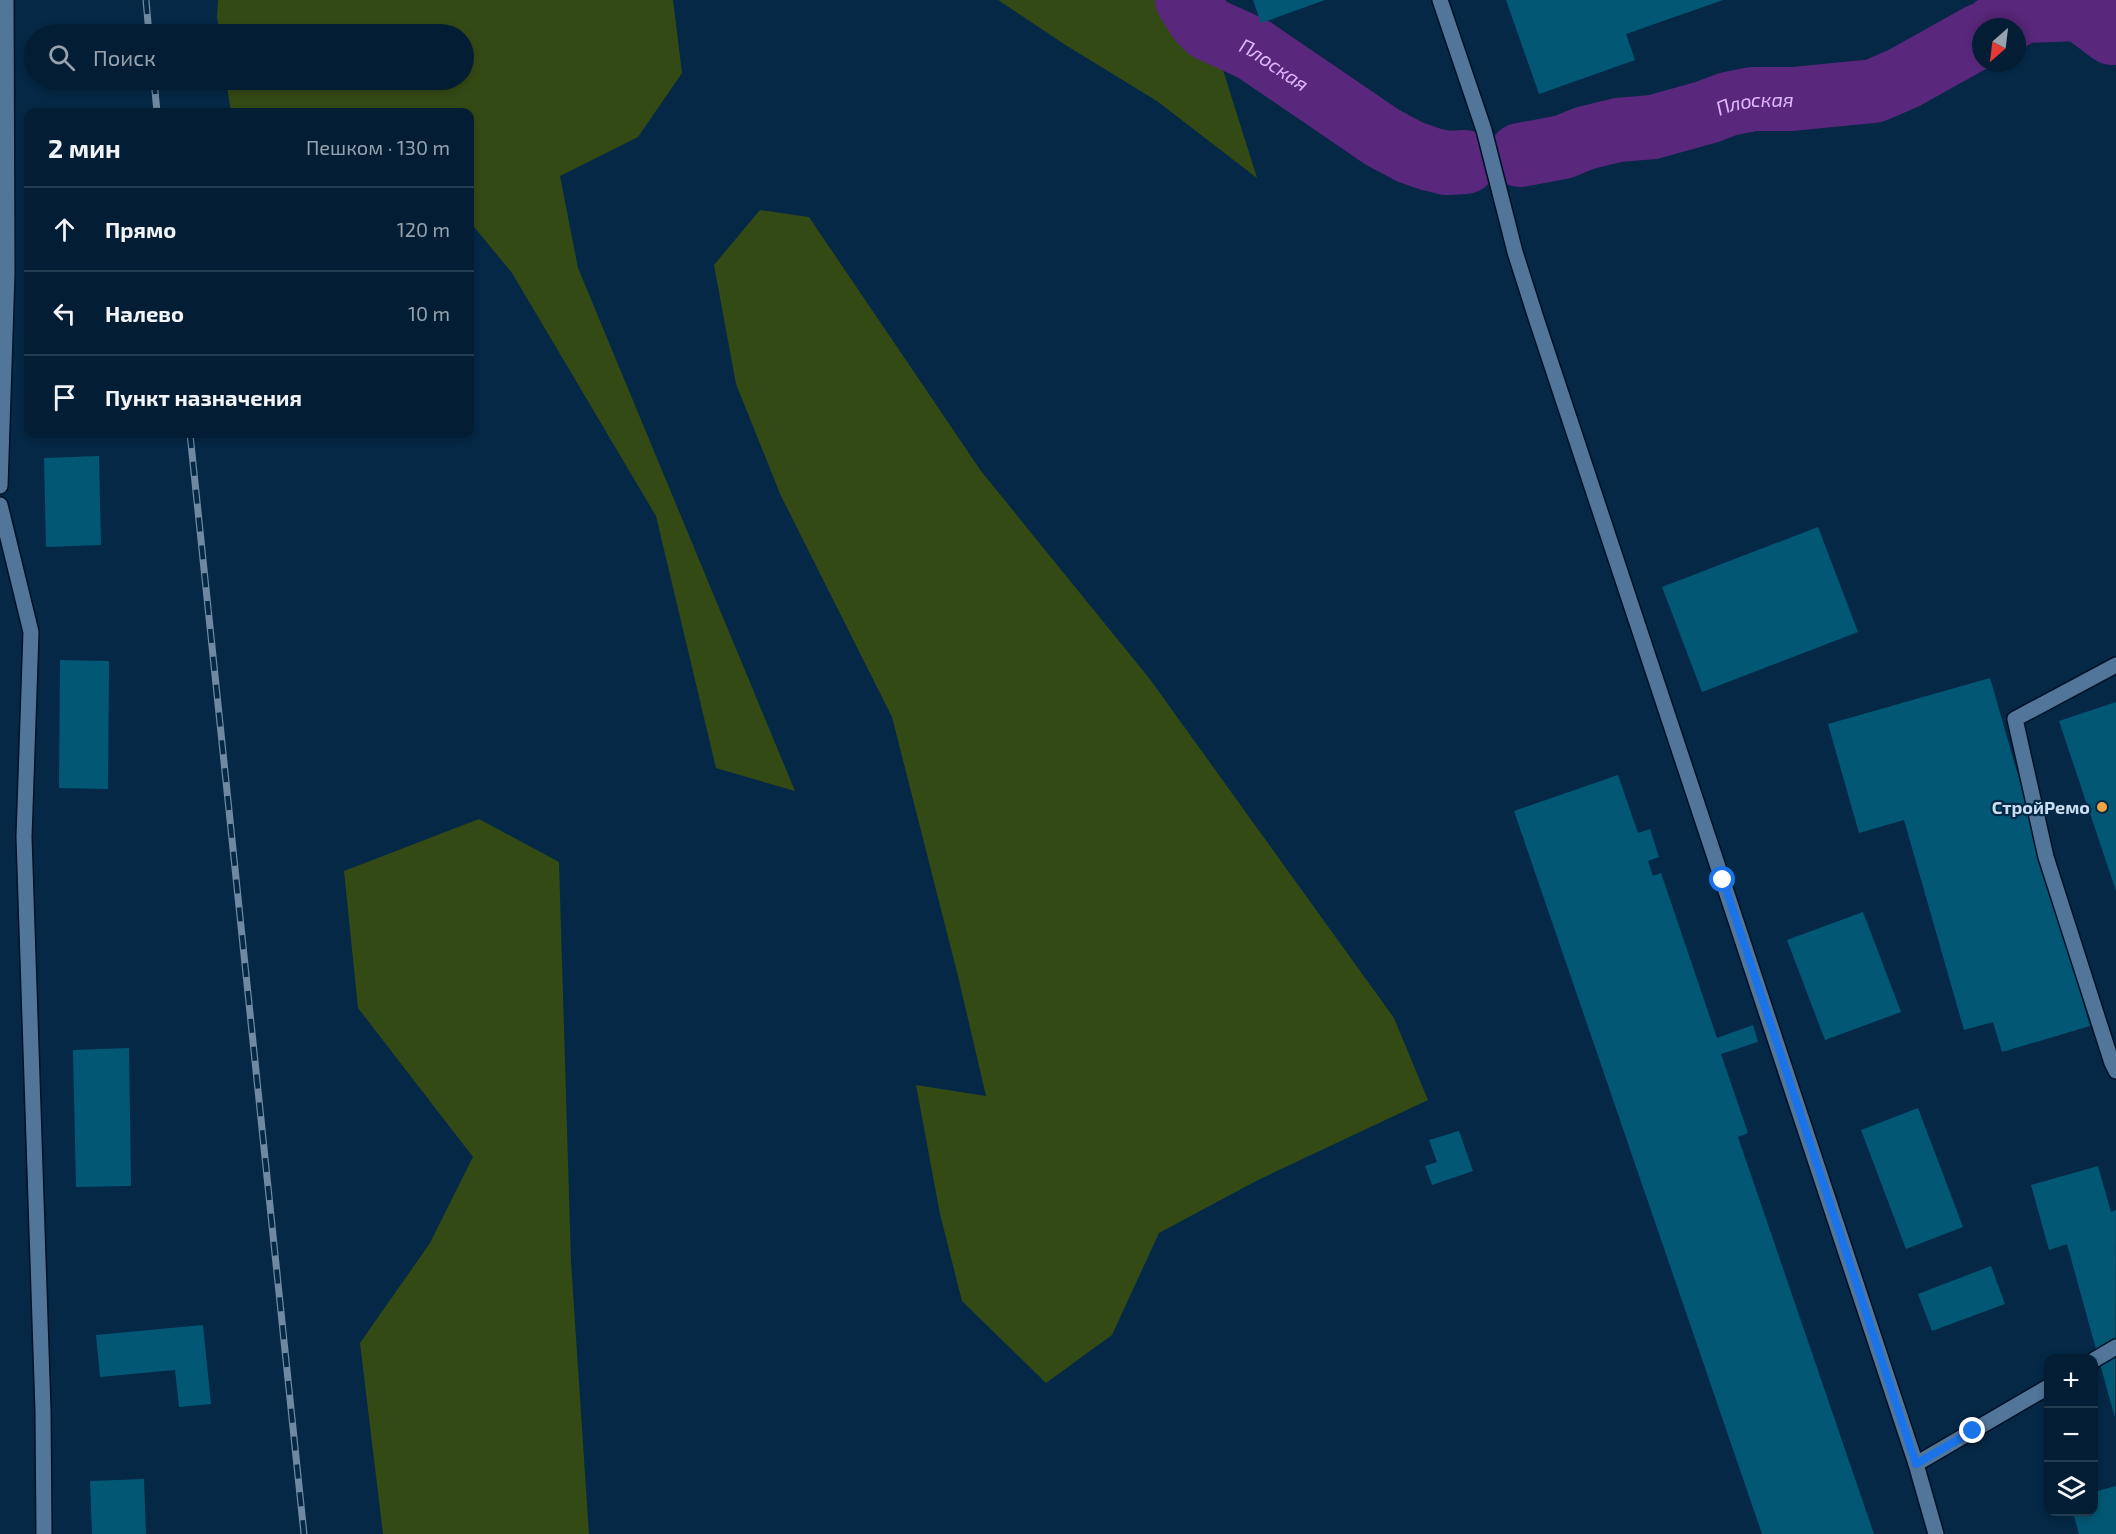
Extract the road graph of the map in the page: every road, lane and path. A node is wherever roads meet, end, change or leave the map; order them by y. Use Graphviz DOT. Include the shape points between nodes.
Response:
graph roads {
  1 [pos="6,0"];
  2 [pos="1440,0"];
  3 [pos="0,486"];
  4 [pos="0,504"];
  5 [pos="2116,665"];
  6 [pos="2116,1071"];
  7 [pos="2116,1347"];
  8 [pos="2098,1358"];
  9 [pos="2044,1390"];
  10 [pos="1916,1464"];
  11 [pos="44,1534"];
  12 [pos="1936,1534"];
  1 -- 3 [label="lane" via="7,273"];
  2 -- 10 [label="lane" via="1484,130 1536,318"];
  4 -- 11 [label="lane" via="31,632 24,837"];
  5 -- 6 [label="lane" via="2015,719 2046,857"];
  7 -- 8 [label="lane"];
  9 -- 10 [label="lane"];
  10 -- 12 [label="lane"];
}
